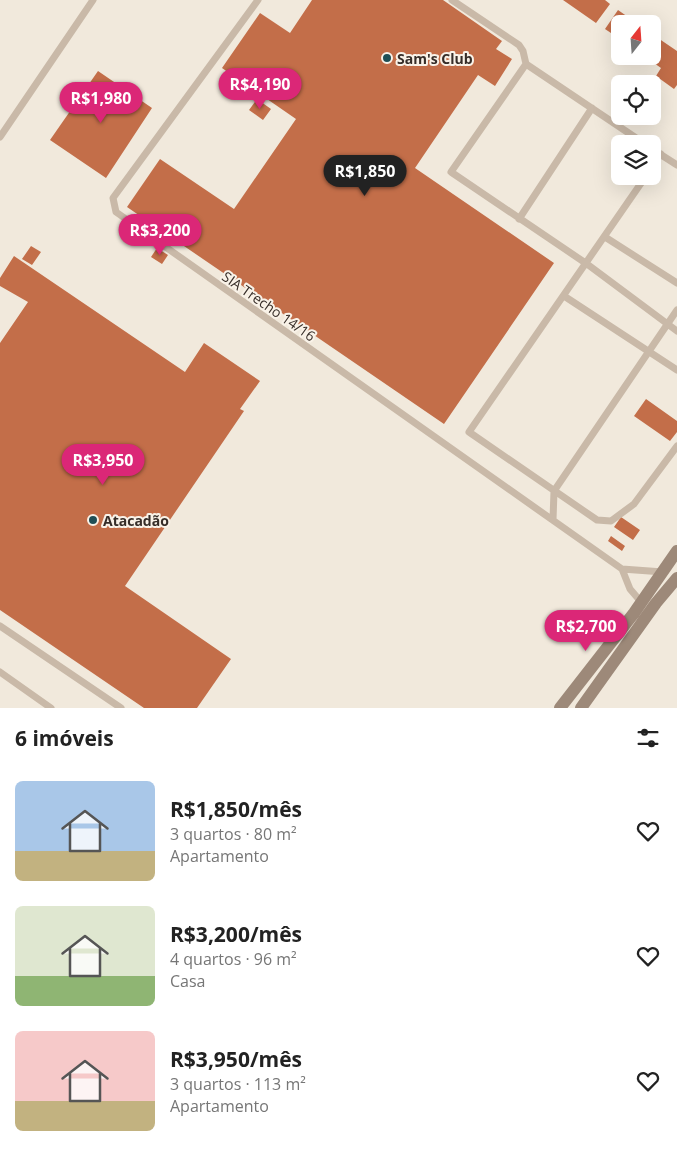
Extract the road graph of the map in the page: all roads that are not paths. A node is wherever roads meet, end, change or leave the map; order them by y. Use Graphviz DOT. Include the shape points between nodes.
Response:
graph roads {
  1 [pos="93,0"];
  2 [pos="258,0"];
  3 [pos="452,0"];
  4 [pos="526,64"];
  5 [pos="592,108"];
  6 [pos="1,132"];
  7 [pos="632,135"];
  8 [pos="661,154"];
  9 [pos="677,165"];
  10 [pos="640,185"];
  11 [pos="519,219"];
  12 [pos="605,237"];
  13 [pos="586,264"];
  14 [pos="677,283"];
  15 [pos="564,296"];
  16 [pos="677,310"];
  17 [pos="668,324"];
  18 [pos="677,330"];
  19 [pos="650,352"];
  20 [pos="677,370"];
  21 [pos="677,446"];
  22 [pos="554,491"];
  23 [pos="553,520"];
  24 [pos="677,551"];
  25 [pos="677,567"];
  26 [pos="622,569"];
  27 [pos="664,572"];
  28 [pos="677,578"];
  29 [pos="642,603"];
  30 [pos="0,626"];
  31 [pos="0,672"];
  32 [pos="51,708"];
  33 [pos="121,708"];
  34 [pos="560,708"];
  35 [pos="581,708"];
  1 -- 6 [label="lane"];
  2 -- 23 [label="lane, SIA Trecho 14/16" via="112,198 116,212"];
  3 -- 4 [label="lane" via="519,44"];
  4 -- 5 [label="lane"];
  4 -- 11 [label="lane" via="451,172"];
  5 -- 7 [label="lane"];
  5 -- 11 [label="lane"];
  8 -- 9 [label="lane"];
  10 -- 12 [label="lane"];
  11 -- 13 [label="lane"];
  12 -- 13 [label="lane"];
  12 -- 14 [label="lane"];
  13 -- 15 [label="lane"];
  13 -- 17 [label="lane"];
  15 -- 19 [label="lane"];
  15 -- 22 [label="lane" via="468,431"];
  16 -- 17 [label="lane"];
  17 -- 18 [label="lane"];
  17 -- 19 [label="lane"];
  19 -- 20 [label="lane"];
  19 -- 22 [label="lane"];
  21 -- 22 [label="lane" via="634,504 611,520 597,520"];
  22 -- 23 [label="lane"];
  23 -- 26 [label="lane, SIA Trecho 14/16"];
  24 -- 27 [label="main road"];
  25 -- 27 [label="main road"];
  26 -- 27 [label="lane"];
  26 -- 29 [label="lane" via="630,589"];
  27 -- 29 [label="main road"];
  28 -- 35 [label="main road"];
  29 -- 34 [label="main road"];
  30 -- 33 [label="lane"];
  31 -- 32 [label="lane"];
}
